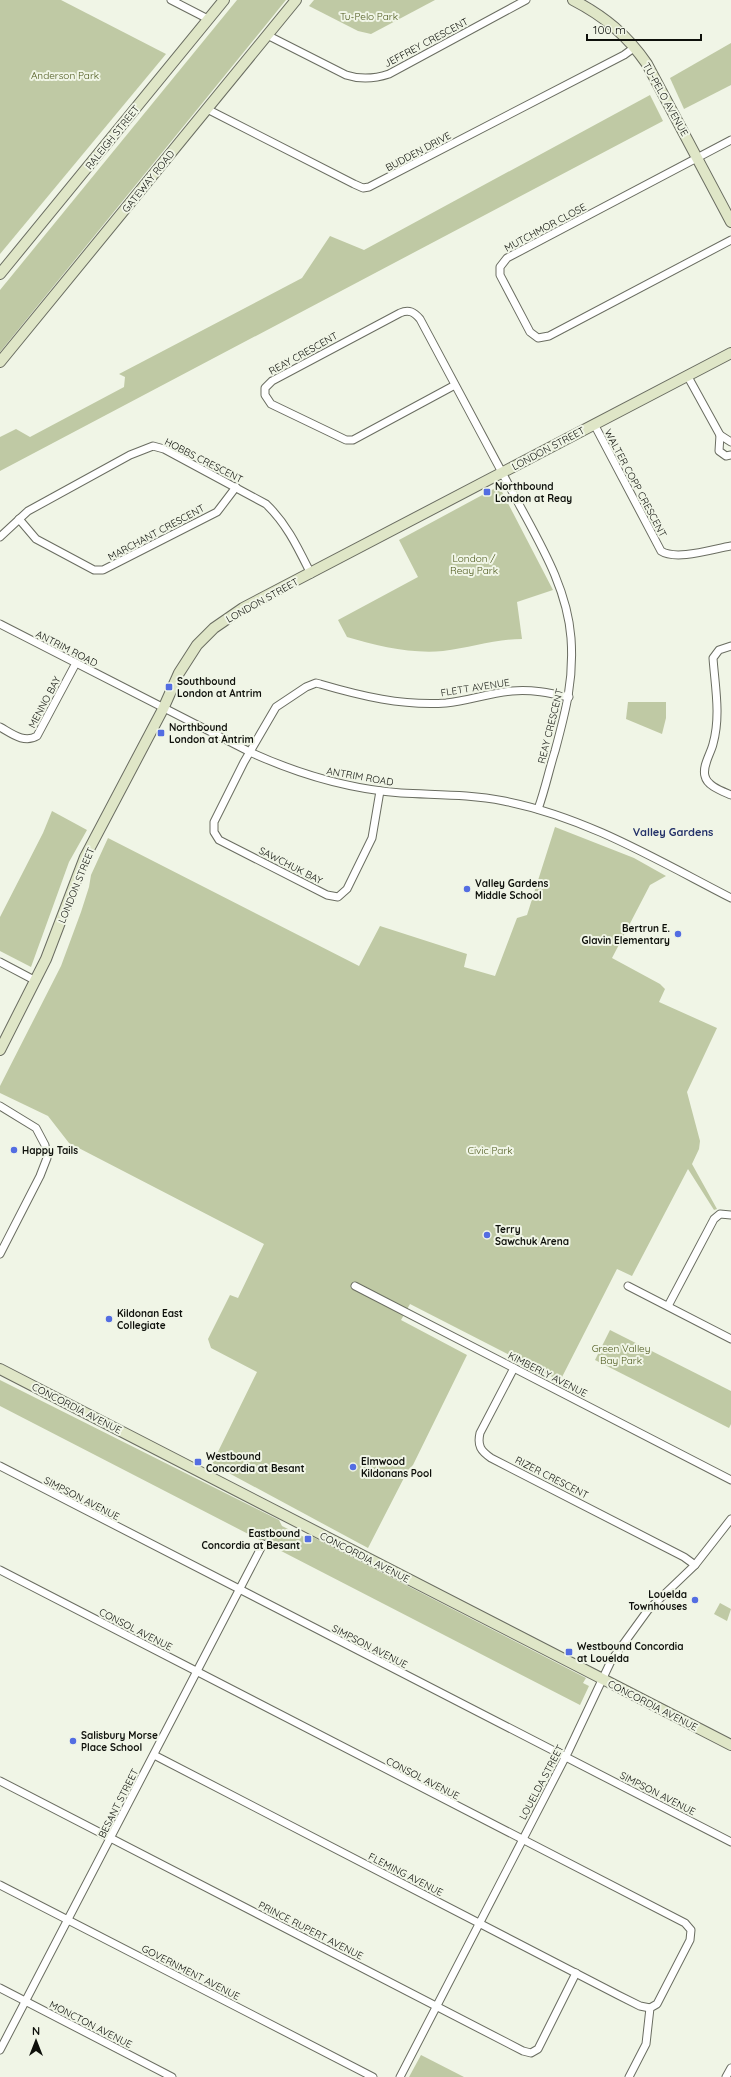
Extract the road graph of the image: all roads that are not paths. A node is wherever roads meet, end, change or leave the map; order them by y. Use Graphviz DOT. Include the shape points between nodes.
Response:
graph roads {
  1 [pos="171,0"];
  2 [pos="224,0"];
  3 [pos="296,0"];
  4 [pos="526,0"];
  5 [pos="573,0"];
  6 [pos="208,20"];
  7 [pos="267,34"];
  8 [pos="635,47"];
  9 [pos="207,109"];
  10 [pos="731,140"];
  11 [pos="698,158"];
  12 [pos="731,222"];
  13 [pos="731,240"];
  14 [pos="0,274"];
  15 [pos="731,353"];
  16 [pos="0,362"];
  17 [pos="687,375"];
  18 [pos="456,385"];
  19 [pos="594,424"];
  20 [pos="720,435"];
  21 [pos="731,442"];
  22 [pos="731,455"];
  23 [pos="502,472"];
  24 [pos="236,487"];
  25 [pos="19,519"];
  26 [pos="0,537"];
  27 [pos="731,546"];
  28 [pos="311,574"];
  29 [pos="0,624"];
  30 [pos="731,646"];
  31 [pos="76,663"];
  32 [pos="569,697"];
  33 [pos="163,709"];
  34 [pos="0,727"];
  35 [pos="250,752"];
  36 [pos="380,791"];
  37 [pos="731,795"];
  38 [pos="538,809"];
  39 [pos="731,898"];
  40 [pos="0,962"];
  41 [pos="36,981"];
  42 [pos="0,1050"];
  43 [pos="0,1106"];
  44 [pos="731,1215"];
  45 [pos="0,1254"];
  46 [pos="355,1286"];
  47 [pos="628,1286"];
  48 [pos="668,1306"];
  49 [pos="731,1339"];
  50 [pos="514,1368"];
  51 [pos="0,1369"];
  52 [pos="0,1466"];
  53 [pos="731,1480"];
  54 [pos="731,1519"];
  55 [pos="263,1544"];
  56 [pos="695,1565"];
  57 [pos="0,1570"];
  58 [pos="239,1590"];
  59 [pos="197,1672"];
  60 [pos="604,1680"];
  61 [pos="731,1745"];
  62 [pos="154,1755"];
  63 [pos="566,1757"];
  64 [pos="0,1781"];
  65 [pos="111,1838"];
  66 [pos="522,1840"];
  67 [pos="731,1842"];
  68 [pos="0,1885"];
  69 [pos="66,1919"];
  70 [pos="480,1923"];
  71 [pos="576,1974"];
  72 [pos="0,1988"];
  73 [pos="25,2001"];
  74 [pos="436,2006"];
  75 [pos="650,2008"];
  76 [pos="0,2050"];
  77 [pos="731,2068"];
  78 [pos="172,2077"];
  79 [pos="373,2077"];
  80 [pos="400,2077"];
  81 [pos="629,2077"];
  82 [pos="726,2077"];
  1 -- 6 [label="street"];
  2 -- 6 [label="street, RALEIGH STREET"];
  3 -- 7 [label="street, GATEWAY ROAD"];
  4 -- 7 [label="street, JEFFREY CRESCENT" via="389,74 375,78 346,75"];
  5 -- 8 [label="street, TU-PELO AVENUE" via="608,21"];
  6 -- 14 [label="street, RALEIGH STREET"];
  7 -- 9 [label="street, GATEWAY ROAD"];
  8 -- 9 [label="street, BUDDEN DRIVE" via="624,55 363,188"];
  8 -- 11 [label="street, TU-PELO AVENUE" via="647,64"];
  9 -- 16 [label="street, GATEWAY ROAD"];
  10 -- 11 [label="street, MUTCHMOR CLOSE"];
  11 -- 12 [label="street, TU-PELO AVENUE"];
  11 -- 13 [label="street, MUTCHMOR CLOSE" via="507,258 500,267 501,278 530,332 538,338 549,336"];
  15 -- 17 [label="street, LONDON STREET"];
  17 -- 19 [label="street, LONDON STREET"];
  17 -- 20 [label="street"];
  18 -- 18 [label="street, REAY CRESCENT" via="353,440 346,440 271,404 265,395 265,388 272,381 408,311 420,319"];
  18 -- 23 [label="street, REAY CRESCENT"];
  19 -- 23 [label="street, LONDON STREET"];
  19 -- 27 [label="street, WALTER COPP CRESCENT" via="661,551 666,555 679,556"];
  20 -- 21 [label="street"];
  20 -- 22 [label="street" via="719,450 726,456"];
  23 -- 28 [label="street, LONDON STREET"];
  23 -- 32 [label="street, REAY CRESCENT" via="553,571 564,599 572,648"];
  24 -- 25 [label="street, HOBBS CRESCENT" via="164,449 153,446 130,455 28,511"];
  24 -- 25 [label="street, MARCHANT CRESCENT" via="217,512 104,570 94,570 36,539"];
  24 -- 28 [label="street, HOBBS CRESCENT" via="266,504 278,515"];
  25 -- 26 [label="street, HOBBS CRESCENT"];
  28 -- 33 [label="street, LONDON STREET" via="243,608 214,628 188,659"];
  29 -- 31 [label="street, ANTRIM ROAD"];
  30 -- 37 [label="street" via="719,650 713,658 717,723 704,772 711,785"];
  31 -- 33 [label="street, ANTRIM ROAD"];
  31 -- 34 [label="street, MENNO BAY" via="37,736 24,739"];
  32 -- 35 [label="street, FLETT AVENUE" via="537,691 518,691 446,702 406,702 374,698 316,683 276,707"];
  32 -- 38 [label="street, REAY CRESCENT"];
  33 -- 35 [label="street, ANTRIM ROAD"];
  33 -- 41 [label="street, LONDON STREET" via="85,857"];
  35 -- 36 [label="street, ANTRIM ROAD" via="312,776"];
  35 -- 36 [label="street, SAWCHUK BAY" via="214,822 216,837 332,897 338,897 347,889 372,838"];
  36 -- 38 [label="street, ANTRIM ROAD" via="468,795"];
  38 -- 39 [label="street, ANTRIM ROAD" via="595,829"];
  40 -- 41 [label="street"];
  41 -- 42 [label="street, LONDON STREET"];
  43 -- 45 [label="street" via="32,1123 40,1133 47,1152 46,1164"];
  44 -- 48 [label="street" via="720,1214 714,1219"];
  46 -- 50 [label="street, KIMBERLY AVENUE"];
  47 -- 48 [label="street"];
  48 -- 49 [label="street"];
  50 -- 53 [label="street, KIMBERLY AVENUE"];
  50 -- 56 [label="street, RIZER CRESCENT" via="480,1433 478,1441 481,1450 491,1458"];
  51 -- 60 [label="street, CONCORDIA AVENUE"];
  52 -- 58 [label="street, SIMPSON AVENUE"];
  54 -- 56 [label="street, LOUELDA STREET"];
  55 -- 58 [label="street, BESANT STREET"];
  56 -- 60 [label="street, LOUELDA STREET" via="652,1605 611,1661"];
  57 -- 59 [label="street, CONSOL AVENUE"];
  58 -- 59 [label="street, BESANT STREET"];
  58 -- 63 [label="street, SIMPSON AVENUE"];
  59 -- 62 [label="street, BESANT STREET"];
  59 -- 66 [label="street, CONSOL AVENUE"];
  60 -- 61 [label="street, CONCORDIA AVENUE"];
  60 -- 63 [label="street, LOUELDA STREET"];
  62 -- 65 [label="street, BESANT STREET"];
  62 -- 70 [label="street, FLEMING AVENUE"];
  63 -- 66 [label="street, LOUELDA STREET"];
  63 -- 67 [label="street, SIMPSON AVENUE"];
  64 -- 65 [label="street, PRINCE RUPERT AVENUE"];
  65 -- 69 [label="street, BESANT STREET"];
  65 -- 74 [label="street, PRINCE RUPERT AVENUE"];
  66 -- 70 [label="street, LOUELDA STREET"];
  66 -- 75 [label="street, CONSOL AVENUE" via="685,1923 691,1930 690,1940 657,2004"];
  68 -- 69 [label="street, GOVERNMENT AVENUE"];
  69 -- 73 [label="street, BESANT STREET"];
  69 -- 79 [label="street, GOVERNMENT AVENUE"];
  70 -- 71 [label="street, FLEMING AVENUE"];
  70 -- 74 [label="street, LOUELDA STREET"];
  71 -- 74 [label="street, PRINCE RUPERT AVENUE" via="538,2048 531,2053"];
  71 -- 75 [label="street, FLEMING AVENUE" via="640,2006"];
  72 -- 73 [label="street, MONCTON AVENUE"];
  73 -- 76 [label="street, BESANT STREET"];
  73 -- 78 [label="street, MONCTON AVENUE"];
  74 -- 80 [label="street, LOUELDA STREET"];
  75 -- 81 [label="street" via="646,2044"];
  77 -- 82 [label="street"];
}
